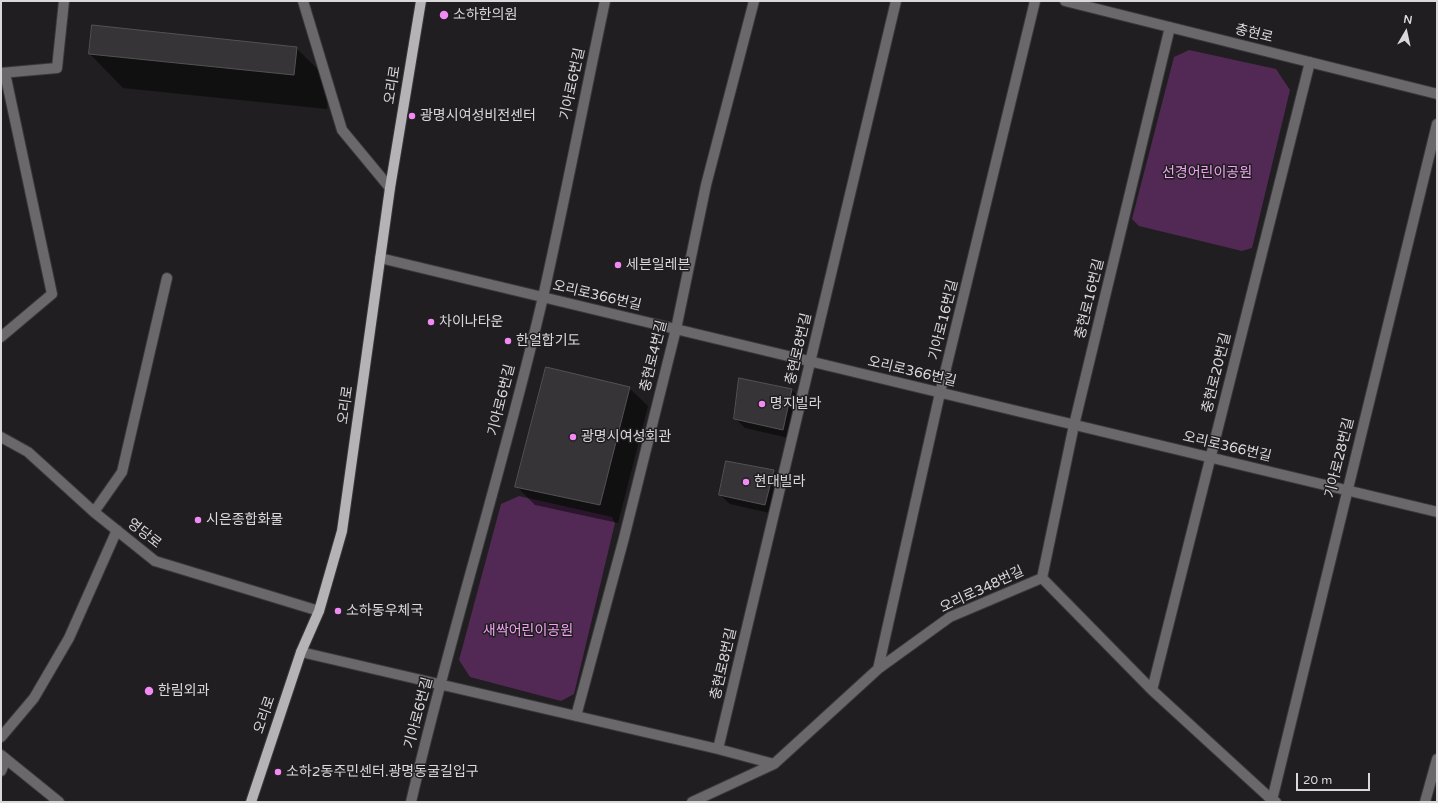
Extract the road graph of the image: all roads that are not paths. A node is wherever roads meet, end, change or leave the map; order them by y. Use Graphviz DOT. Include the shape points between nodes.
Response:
graph roads {
  1 [pos="64,1"];
  2 [pos="303,1"];
  3 [pos="421,1"];
  4 [pos="605,1"];
  5 [pos="754,1"];
  6 [pos="896,1"];
  7 [pos="1035,1"];
  8 [pos="1065,1"];
  9 [pos="1170,27"];
  10 [pos="1310,62"];
  11 [pos="3,73"];
  12 [pos="1437,94"];
  13 [pos="1437,124"];
  14 [pos="390,188"];
  15 [pos="380,258"];
  16 [pos="167,278"];
  17 [pos="542,297"];
  18 [pos="676,329"];
  19 [pos="1,337"];
  20 [pos="811,362"];
  21 [pos="940,393"];
  22 [pos="1074,425"];
  23 [pos="1,437"];
  24 [pos="1210,458"];
  25 [pos="1346,490"];
  26 [pos="94,512"];
  27 [pos="1437,512"];
  28 [pos="117,530"];
  29 [pos="1042,578"];
  30 [pos="319,611"];
  31 [pos="301,652"];
  32 [pos="878,669"];
  33 [pos="440,684"];
  34 [pos="1152,690"];
  35 [pos="576,716"];
  36 [pos="1,737"];
  37 [pos="718,749"];
  38 [pos="4,757"];
  39 [pos="1437,759"];
  40 [pos="774,764"];
  41 [pos="1,771"];
  42 [pos="1274,801"];
  43 [pos="59,802"];
  44 [pos="251,802"];
  45 [pos="411,802"];
  46 [pos="692,802"];
  47 [pos="1425,802"];
  1 -- 11 [label="street" via="57,68"];
  2 -- 14 [label="street" via="342,130"];
  3 -- 14 [label="main road, 오리로"];
  4 -- 17 [label="street, 기아로6번길"];
  5 -- 18 [label="street, 충현로4번길" via="706,184"];
  6 -- 20 [label="street, 충현로8번길"];
  7 -- 21 [label="street, 기아로16번길"];
  8 -- 9 [label="street, 충현로"];
  9 -- 10 [label="street, 충현로"];
  9 -- 22 [label="street, 충현로16번길"];
  10 -- 12 [label="street, 충현로"];
  10 -- 24 [label="street, 충현로20번길"];
  11 -- 19 [label="street" via="52,294"];
  13 -- 25 [label="street, 기아로28번길"];
  14 -- 15 [label="main road, 오리로"];
  15 -- 17 [label="street, 오리로366번길"];
  15 -- 30 [label="main road, 오리로" via="342,531"];
  16 -- 26 [label="street" via="122,472"];
  17 -- 18 [label="street, 오리로366번길"];
  17 -- 33 [label="street, 기아로6번길" via="494,487"];
  18 -- 20 [label="street, 오리로366번길"];
  18 -- 35 [label="street, 충현로4번길"];
  20 -- 21 [label="street, 오리로366번길"];
  20 -- 37 [label="street, 충현로8번길"];
  21 -- 22 [label="street, 오리로366번길"];
  21 -- 32 [label="street, 기아로16번길"];
  22 -- 24 [label="street, 오리로366번길"];
  22 -- 29 [label="street, 충현로16번길"];
  23 -- 26 [label="street, 영당로" via="28,452"];
  24 -- 25 [label="street, 오리로366번길"];
  24 -- 34 [label="street, 충현로20번길"];
  25 -- 27 [label="street, 오리로366번길"];
  25 -- 42 [label="street, 기아로28번길"];
  26 -- 28 [label="street, 영당로"];
  28 -- 30 [label="street, 영당로" via="155,561"];
  28 -- 36 [label="street" via="69,638 34,698"];
  29 -- 32 [label="street, 오리로348번길" via="950,617"];
  29 -- 34 [label="street, 오리로348번길"];
  30 -- 31 [label="main road, 오리로"];
  31 -- 33 [label="street"];
  31 -- 44 [label="main road, 오리로"];
  32 -- 40 [label="street, 오리로348번길"];
  33 -- 35 [label="street"];
  33 -- 45 [label="street, 기아로6번길"];
  34 -- 42 [label="street, 오리로348번길"];
  35 -- 37 [label="street"];
  37 -- 40 [label="street"];
  38 -- 41 [label="street"];
  38 -- 43 [label="street"];
  39 -- 47 [label="street"];
  40 -- 46 [label="street, 오리로348번길"];
}
